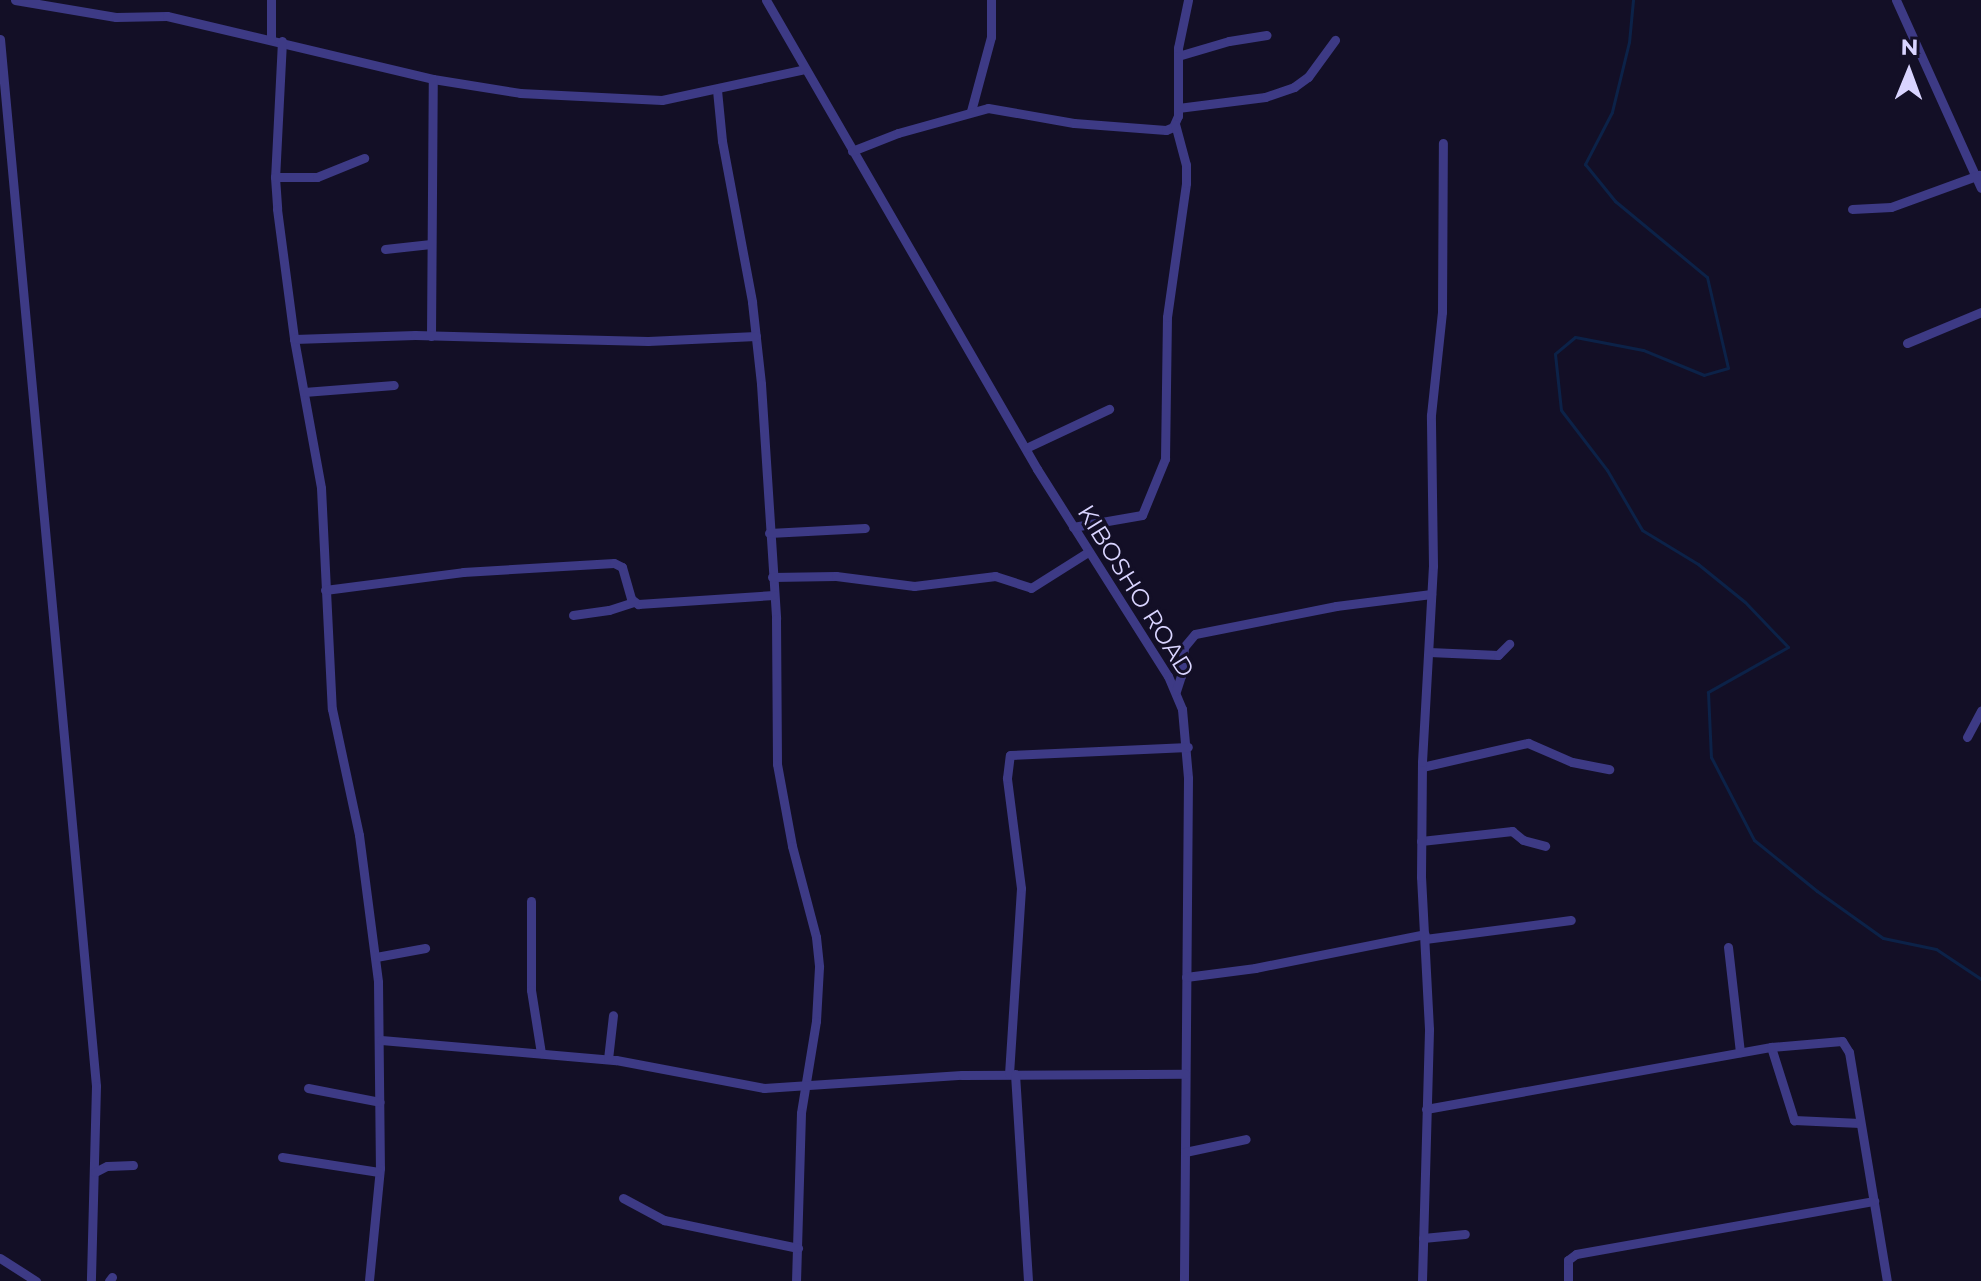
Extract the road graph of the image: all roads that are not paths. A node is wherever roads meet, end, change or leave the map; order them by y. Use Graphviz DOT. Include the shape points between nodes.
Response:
graph roads {
  1 [pos="15,0"];
  2 [pos="271,0"];
  3 [pos="766,0"];
  4 [pos="991,0"];
  5 [pos="1188,0"];
  6 [pos="1896,0"];
  7 [pos="1267,35"];
  8 [pos="0,39"];
  9 [pos="271,39"];
  10 [pos="1335,40"];
  11 [pos="282,41"];
  12 [pos="1178,56"];
  13 [pos="805,69"];
  14 [pos="433,79"];
  15 [pos="717,90"];
  16 [pos="1178,108"];
  17 [pos="971,111"];
  18 [pos="1175,124"];
  19 [pos="1443,143"];
  20 [pos="852,151"];
  21 [pos="364,158"];
  22 [pos="1978,176"];
  23 [pos="275,177"];
  24 [pos="1981,188"];
  25 [pos="1852,209"];
  26 [pos="431,244"];
  27 [pos="385,249"];
  28 [pos="1981,312"];
  29 [pos="431,336"];
  30 [pos="756,336"];
  31 [pos="294,339"];
  32 [pos="1907,343"];
  33 [pos="394,385"];
  34 [pos="304,392"];
  35 [pos="1109,409"];
  36 [pos="1026,448"];
  37 [pos="1073,527"];
  38 [pos="865,528"];
  39 [pos="769,533"];
  40 [pos="1088,552"];
  41 [pos="772,577"];
  42 [pos="325,590"];
  43 [pos="1431,594"];
  44 [pos="774,595"];
  45 [pos="634,602"];
  46 [pos="573,615"];
  47 [pos="1509,644"];
  48 [pos="1429,652"];
  49 [pos="1176,691"];
  50 [pos="1981,711"];
  51 [pos="1967,737"];
  52 [pos="1188,747"];
  53 [pos="1422,767"];
  54 [pos="1609,769"];
  55 [pos="1421,841"];
  56 [pos="1545,846"];
  57 [pos="531,901"];
  58 [pos="1571,920"];
  59 [pos="1425,936"];
  60 [pos="1728,947"];
  61 [pos="425,948"];
  62 [pos="376,957"];
  63 [pos="1186,977"];
  64 [pos="613,1015"];
  65 [pos="381,1040"];
  66 [pos="1771,1047"];
  67 [pos="1740,1052"];
  68 [pos="541,1053"];
  69 [pos="608,1059"];
  70 [pos="1012,1074"];
  71 [pos="1185,1074"];
  72 [pos="804,1087"];
  73 [pos="308,1088"];
  74 [pos="380,1102"];
  75 [pos="1426,1109"];
  76 [pos="1860,1123"];
  77 [pos="1246,1139"];
  78 [pos="1185,1152"];
  79 [pos="282,1157"];
  80 [pos="133,1165"];
  81 [pos="95,1172"];
  82 [pos="379,1172"];
  83 [pos="623,1198"];
  84 [pos="1874,1201"];
  85 [pos="1465,1234"];
  86 [pos="1423,1238"];
  87 [pos="798,1248"];
  88 [pos="0,1258"];
  89 [pos="36,1281"];
  90 [pos="91,1281"];
  91 [pos="369,1281"];
  92 [pos="796,1281"];
  93 [pos="1028,1281"];
  94 [pos="1184,1281"];
  95 [pos="1422,1281"];
  96 [pos="1568,1281"];
  97 [pos="1887,1281"];
  1 -- 9 [label="street" via="116,17 167,16"];
  2 -- 9 [label="street"];
  3 -- 13 [label="street, KIBOSHO ROAD"];
  4 -- 17 [label="street" via="991,37"];
  5 -- 12 [label="street"];
  6 -- 22 [label="street"];
  7 -- 12 [label="street"];
  8 -- 81 [label="street" via="89,992"];
  9 -- 11 [label="street"];
  10 -- 16 [label="street" via="1294,87 1265,97"];
  11 -- 14 [label="street"];
  11 -- 23 [label="street"];
  12 -- 16 [label="street"];
  13 -- 15 [label="street"];
  13 -- 20 [label="street, KIBOSHO ROAD"];
  14 -- 15 [label="street" via="605,100 662,100"];
  14 -- 26 [label="street"];
  15 -- 30 [label="street"];
  16 -- 18 [label="street"];
  17 -- 18 [label="street" via="1001,109 1141,130 1166,130"];
  17 -- 20 [label="street"];
  18 -- 37 [label="street" via="1186,183 1167,317 1165,459 1142,515"];
  19 -- 43 [label="street" via="1442,312 1431,415"];
  20 -- 36 [label="street, KIBOSHO ROAD"];
  21 -- 23 [label="street" via="317,177"];
  22 -- 24 [label="street"];
  22 -- 25 [label="street" via="1891,207"];
  23 -- 31 [label="street"];
  26 -- 27 [label="street"];
  26 -- 29 [label="street"];
  28 -- 32 [label="street"];
  29 -- 30 [label="street" via="620,341"];
  29 -- 31 [label="street"];
  30 -- 39 [label="street"];
  31 -- 34 [label="street"];
  33 -- 34 [label="street"];
  34 -- 42 [label="street" via="324,514"];
  35 -- 36 [label="street"];
  36 -- 37 [label="street, KIBOSHO ROAD"];
  37 -- 40 [label="street, KIBOSHO ROAD"];
  38 -- 39 [label="street"];
  39 -- 41 [label="street"];
  40 -- 41 [label="street" via="1031,588 995,576 914,586 836,576"];
  40 -- 49 [label="street, KIBOSHO ROAD"];
  41 -- 44 [label="street"];
  42 -- 45 [label="street" via="463,572 614,563 622,567"];
  42 -- 62 [label="street" via="332,709 359,835"];
  43 -- 48 [label="street"];
  43 -- 49 [label="street" via="1336,606 1195,634 1184,647"];
  44 -- 45 [label="street"];
  44 -- 72 [label="street" via="777,764 819,967"];
  45 -- 46 [label="street"];
  47 -- 48 [label="street" via="1498,655"];
  48 -- 53 [label="street"];
  49 -- 52 [label="street, KIBOSHO ROAD"];
  50 -- 51 [label="street"];
  52 -- 63 [label="street, KIBOSHO ROAD"];
  52 -- 70 [label="street" via="1010,755 1007,778 1021,888"];
  53 -- 54 [label="street" via="1528,743 1572,762"];
  53 -- 55 [label="street"];
  55 -- 56 [label="street" via="1512,831"];
  55 -- 59 [label="street"];
  57 -- 68 [label="street" via="531,981"];
  58 -- 59 [label="street"];
  59 -- 63 [label="street"];
  59 -- 75 [label="street"];
  60 -- 67 [label="street"];
  61 -- 62 [label="street"];
  62 -- 65 [label="street"];
  63 -- 71 [label="street, KIBOSHO ROAD"];
  64 -- 69 [label="street"];
  65 -- 68 [label="street"];
  65 -- 74 [label="street"];
  66 -- 67 [label="street"];
  66 -- 76 [label="street" via="1794,1120"];
  66 -- 76 [label="street" via="1842,1041 1849,1052"];
  67 -- 75 [label="street"];
  68 -- 69 [label="street"];
  69 -- 72 [label="street" via="750,1087"];
  70 -- 71 [label="street"];
  70 -- 72 [label="street"];
  70 -- 93 [label="street"];
  71 -- 78 [label="street, KIBOSHO ROAD"];
  72 -- 87 [label="street"];
  73 -- 74 [label="street"];
  74 -- 82 [label="street"];
  75 -- 86 [label="street"];
  76 -- 84 [label="street"];
  77 -- 78 [label="street"];
  78 -- 94 [label="street, KIBOSHO ROAD"];
  79 -- 82 [label="street"];
  80 -- 81 [label="street"];
  81 -- 90 [label="street"];
  82 -- 91 [label="street"];
  83 -- 87 [label="street" via="664,1220"];
  84 -- 96 [label="street" via="1576,1254 1568,1260"];
  84 -- 97 [label="street"];
  85 -- 86 [label="street"];
  86 -- 95 [label="street"];
  87 -- 92 [label="street"];
  88 -- 89 [label="street"];
}
